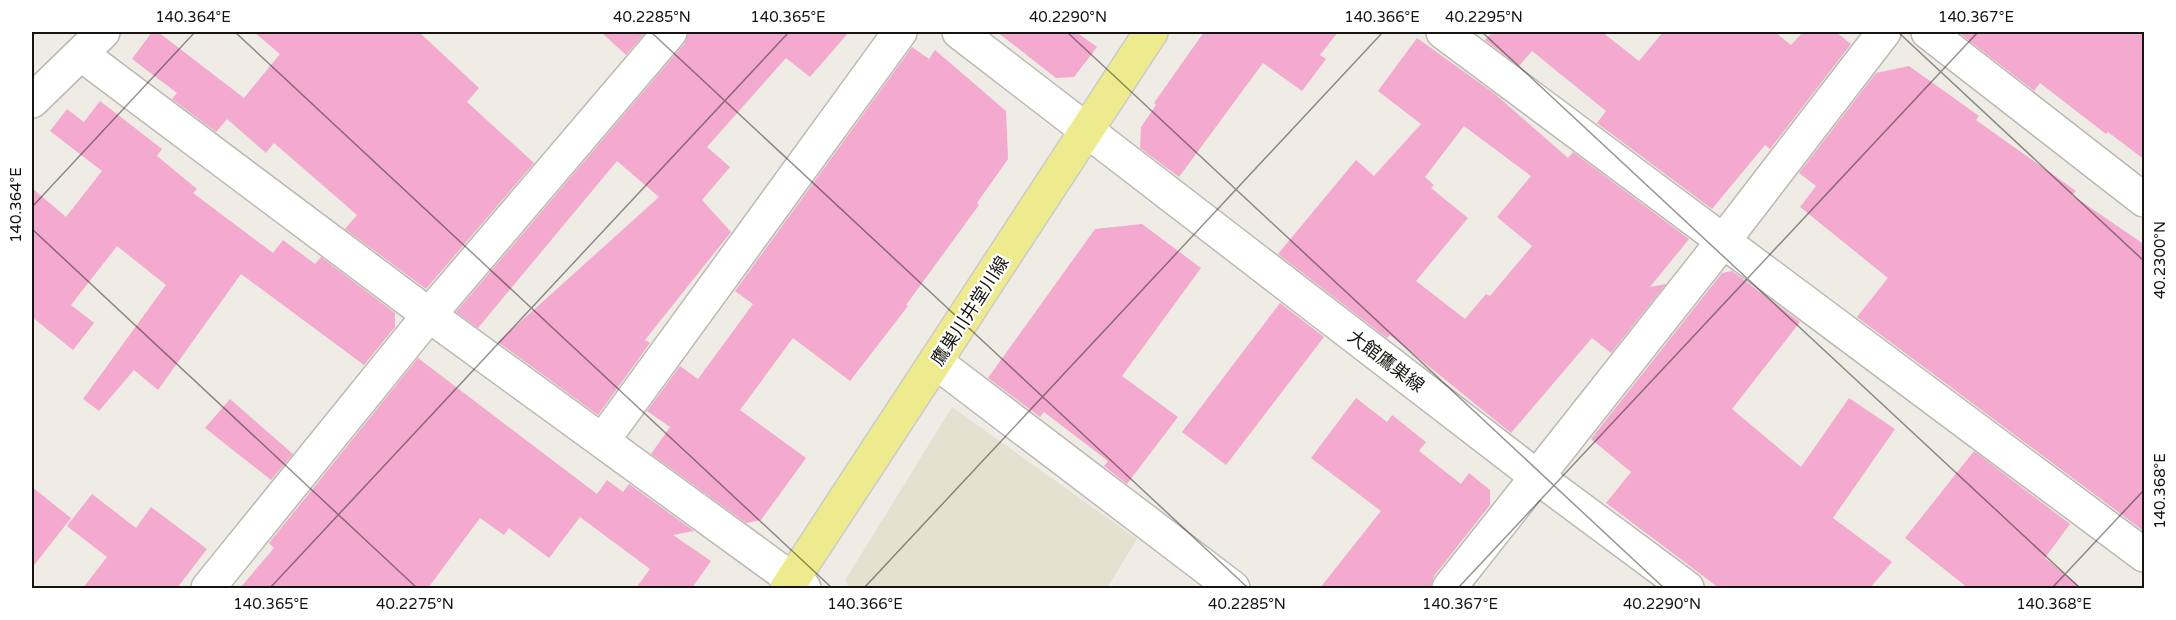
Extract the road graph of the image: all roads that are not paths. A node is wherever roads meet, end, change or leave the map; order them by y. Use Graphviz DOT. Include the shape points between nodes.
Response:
graph roads {
  1 [pos="670,32"];
  2 [pos="900,32"];
  3 [pos="959,32"];
  4 [pos="1151,32"];
  5 [pos="1443,32"];
  6 [pos="1884,32"];
  7 [pos="1928,32"];
  8 [pos="92,43"];
  9 [pos="32,101"];
  10 [pos="1086,131"];
  11 [pos="2145,200"];
  12 [pos="1724,240"];
  13 [pos="429,315"];
  14 [pos="936,362"];
  15 [pos="603,440"];
  16 [pos="1536,476"];
  17 [pos="2145,555"];
  18 [pos="795,585"];
  19 [pos="208,588"];
  20 [pos="1233,588"];
  21 [pos="1449,588"];
  22 [pos="1687,588"];
  1 -- 13 [label="street"];
  2 -- 15 [label="street"];
  3 -- 10 [label="street, 大館鷹巣線"];
  4 -- 10 [label="main road, 鷹巣川井堂川線"];
  5 -- 12 [label="street"];
  6 -- 12 [label="street"];
  7 -- 11 [label="street"];
  8 -- 9 [label="street"];
  8 -- 13 [label="street"];
  10 -- 14 [label="main road, 鷹巣川井堂川線"];
  10 -- 16 [label="street, 大館鷹巣線"];
  12 -- 16 [label="street"];
  12 -- 17 [label="street"];
  13 -- 15 [label="street"];
  13 -- 19 [label="street"];
  14 -- 18 [label="main road, 鷹巣川井堂川線"];
  14 -- 20 [label="street"];
  15 -- 18 [label="street"];
  16 -- 21 [label="street"];
  16 -- 22 [label="street, 大館鷹巣線"];
}
